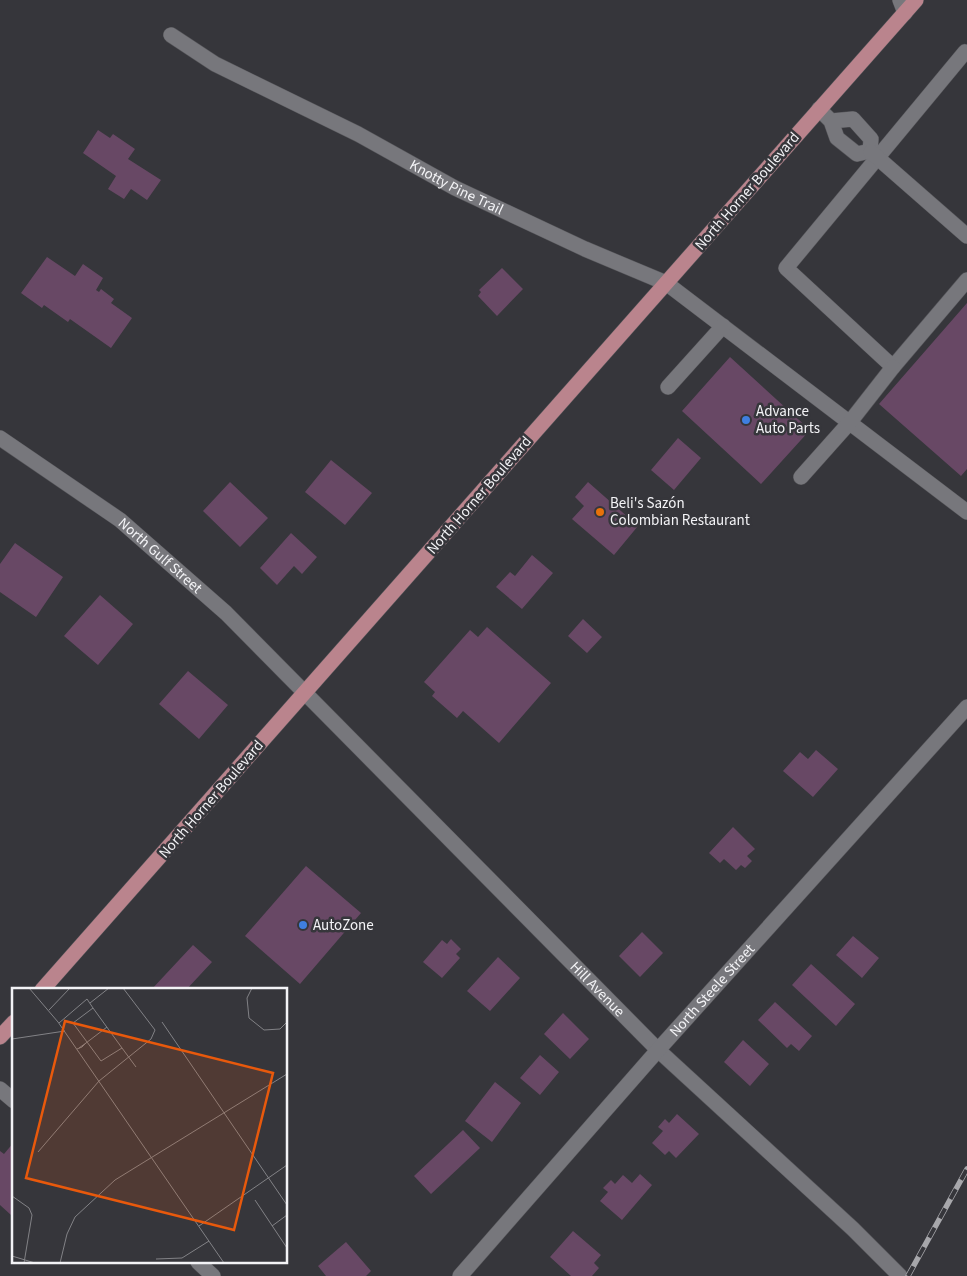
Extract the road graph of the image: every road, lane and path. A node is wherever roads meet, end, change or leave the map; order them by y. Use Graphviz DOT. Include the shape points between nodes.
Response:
graph roads {
  1 [pos="916,0"];
  2 [pos="902,6"];
  3 [pos="171,35"];
  4 [pos="967,53"];
  5 [pos="820,109"];
  6 [pos="831,121"];
  7 [pos="874,155"];
  8 [pos="967,236"];
  9 [pos="967,280"];
  10 [pos="666,283"];
  11 [pos="723,326"];
  12 [pos="893,367"];
  13 [pos="668,388"];
  14 [pos="850,422"];
  15 [pos="0,438"];
  16 [pos="801,477"];
  17 [pos="967,512"];
  18 [pos="305,692"];
  19 [pos="967,707"];
  20 [pos="44,988"];
  21 [pos="12,1024"];
  22 [pos="0,1037"];
  23 [pos="658,1050"];
  24 [pos="0,1089"];
  25 [pos="12,1099"];
  26 [pos="200,1264"];
  27 [pos="213,1276"];
  28 [pos="460,1276"];
  29 [pos="900,1276"];
  1 -- 2 [label="main road, North Horner Boulevard"];
  2 -- 5 [label="main road, North Horner Boulevard"];
  3 -- 10 [label="street, Knotty Pine Trail" via="215,64 358,134 455,188"];
  4 -- 7 [label="street"];
  5 -- 6 [label="street"];
  5 -- 10 [label="main road, North Horner Boulevard"];
  6 -- 7 [label="street" via="837,138 857,154"];
  6 -- 7 [label="street" via="853,119 871,139"];
  7 -- 8 [label="street"];
  7 -- 12 [label="street" via="786,268"];
  9 -- 12 [label="street"];
  10 -- 11 [label="street, Knotty Pine Trail"];
  10 -- 18 [label="main road, North Horner Boulevard"];
  11 -- 13 [label="street"];
  11 -- 14 [label="street, Knotty Pine Trail"];
  12 -- 14 [label="street"];
  14 -- 16 [label="street"];
  14 -- 17 [label="street, Knotty Pine Trail"];
  15 -- 18 [label="street, North Gulf Street" via="120,520 226,613"];
  18 -- 20 [label="main road, North Horner Boulevard"];
  18 -- 23 [label="street, Hill Avenue"];
  19 -- 23 [label="street, North Steele Street"];
  21 -- 22 [label="main road"];
  23 -- 28 [label="street, North Steele Street"];
  23 -- 29 [label="street, Hill Avenue" via="853,1228"];
  24 -- 25 [label="street"];
  26 -- 27 [label="street"];
}
